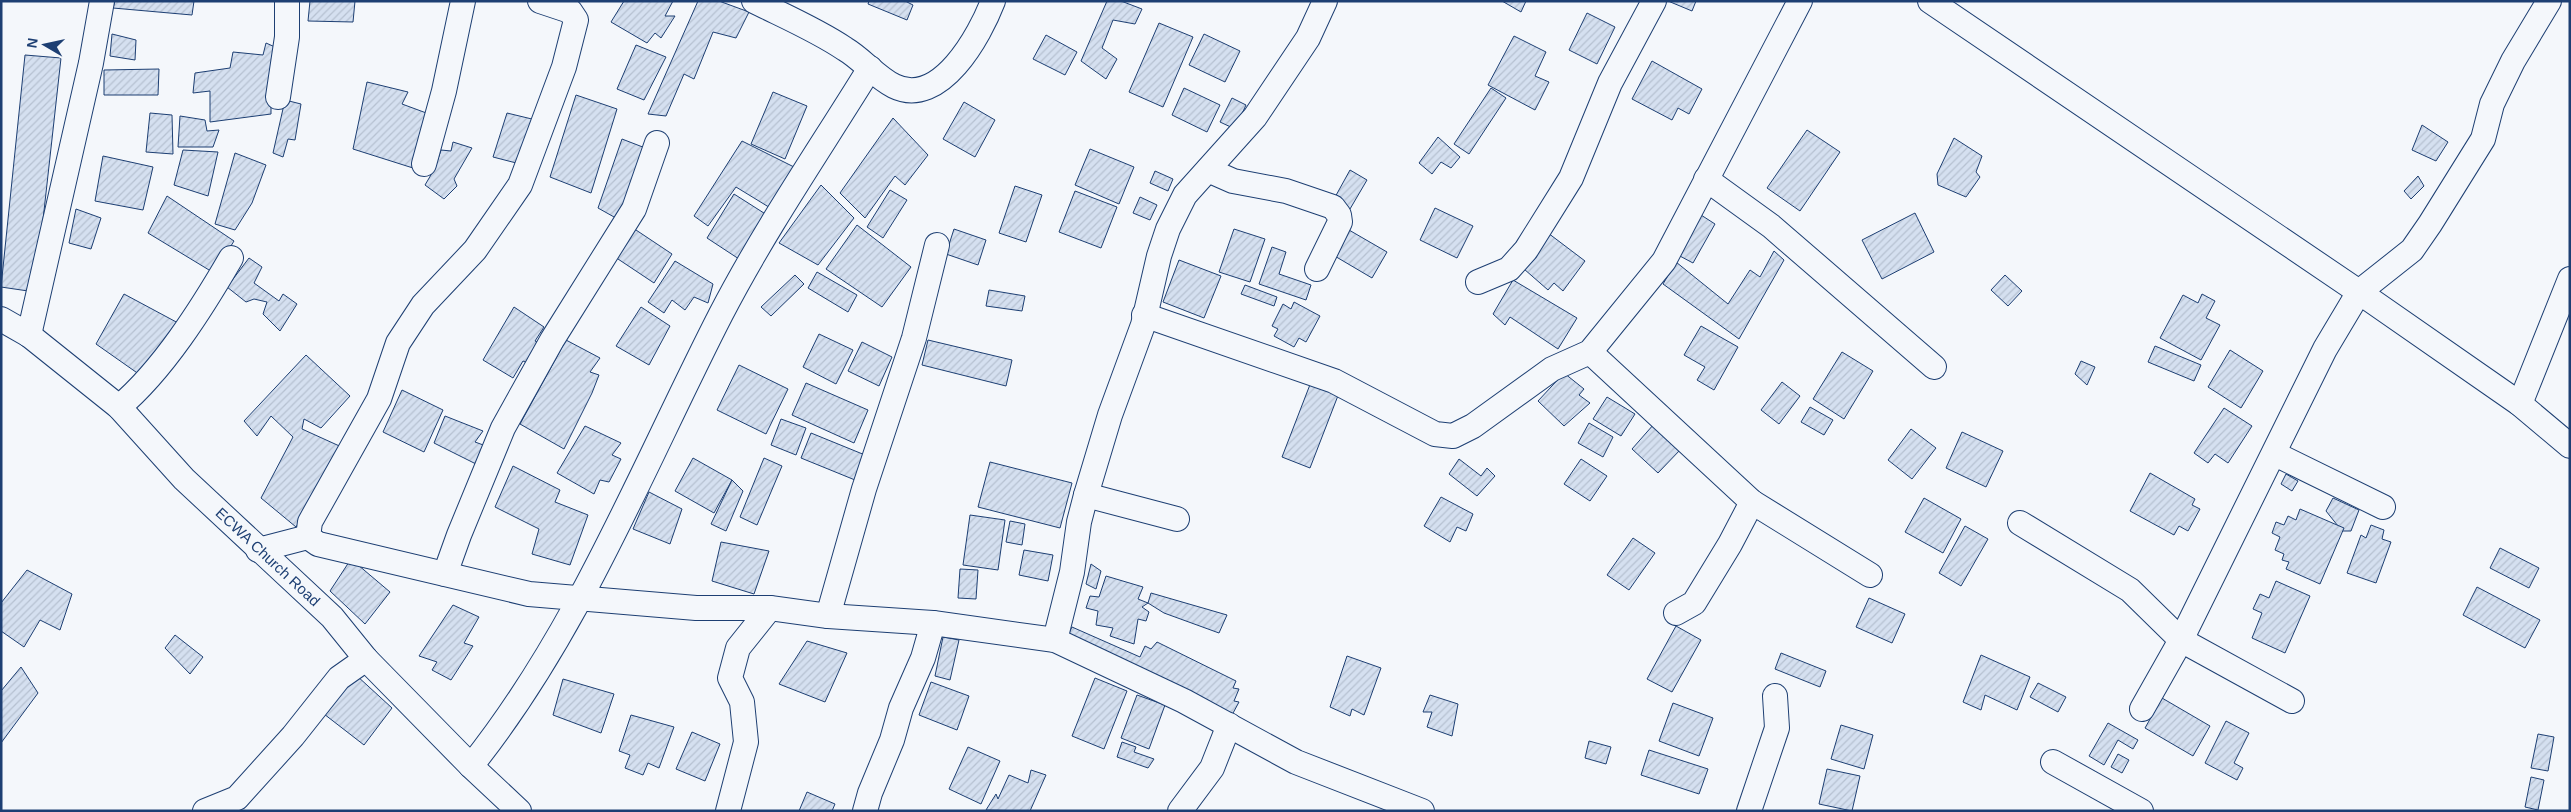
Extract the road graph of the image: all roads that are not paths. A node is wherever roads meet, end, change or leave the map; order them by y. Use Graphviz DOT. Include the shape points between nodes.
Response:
graph roads {
  1 [pos="102,1"];
  2 [pos="287,1"];
  3 [pos="463,1"];
  4 [pos="540,1"];
  5 [pos="754,1"];
  6 [pos="993,1"];
  7 [pos="1325,1"];
  8 [pos="1654,1"];
  9 [pos="1800,1"];
  10 [pos="1930,1"];
  11 [pos="2549,1"];
  12 [pos="870,68"];
  13 [pos="278,97"];
  14 [pos="657,143"];
  15 [pos="424,164"];
  16 [pos="1208,170"];
  17 [pos="1706,179"];
  18 [pos="936,245"];
  19 [pos="231,258"];
  20 [pos="1317,269"];
  21 [pos="2570,279"];
  22 [pos="1478,282"];
  23 [pos="2359,292"];
  24 [pos="1144,314"];
  25 [pos="1,319"];
  26 [pos="29,335"];
  27 [pos="1590,352"];
  28 [pos="1934,367"];
  29 [pos="2520,404"];
  30 [pos="119,408"];
  31 [pos="2570,446"];
  32 [pos="2275,454"];
  33 [pos="1086,495"];
  34 [pos="1752,502"];
  35 [pos="2383,507"];
  36 [pos="1177,519"];
  37 [pos="2020,523"];
  38 [pos="308,537"];
  39 [pos="258,550"];
  40 [pos="445,574"];
  41 [pos="1870,575"];
  42 [pos="580,597"];
  43 [pos="770,608"];
  44 [pos="1676,614"];
  45 [pos="828,616"];
  46 [pos="933,623"];
  47 [pos="1054,640"];
  48 [pos="2181,640"];
  49 [pos="366,659"];
  50 [pos="1775,696"];
  51 [pos="2292,701"];
  52 [pos="2142,709"];
  53 [pos="1229,725"];
  54 [pos="2053,762"];
  55 [pos="471,766"];
  56 [pos="205,811"];
  57 [pos="519,811"];
  58 [pos="728,811"];
  59 [pos="865,811"];
  60 [pos="1180,811"];
  61 [pos="1422,811"];
  62 [pos="1749,811"];
  63 [pos="2141,811"];
  1 -- 26 [label="street"];
  2 -- 13 [label="street" via="288,38"];
  3 -- 15 [label="street"];
  4 -- 38 [label="street" via="570,11 576,20 575,30 520,185 475,250 423,305 398,343 379,399 310,522"];
  5 -- 12 [label="street" via="845,49"];
  6 -- 12 [label="street" via="962,57 935,85 916,90 894,87"];
  7 -- 16 [label="street" via="1308,38 1255,117"];
  8 -- 22 [label="street" via="1610,83 1571,178 1526,250 1509,270"];
  9 -- 17 [label="street"];
  10 -- 23 [label="street"];
  11 -- 23 [label="street" via="2492,104 2483,139 2430,224 2412,250"];
  12 -- 42 [label="street" via="722,312"];
  14 -- 40 [label="street" via="634,209 552,340 503,428"];
  16 -- 20 [label="street" via="1233,181 1286,191 1333,207 1340,222"];
  16 -- 24 [label="street" via="1186,195 1168,229"];
  17 -- 27 [label="street" via="1664,261"];
  17 -- 28 [label="street" via="1771,226"];
  18 -- 45 [label="street" via="914,338 864,489"];
  19 -- 30 [label="street" via="187,328"];
  21 -- 29 [label="street"];
  23 -- 29 [label="street"];
  23 -- 32 [label="street" via="2325,349"];
  24 -- 27 [label="street" via="1334,382 1434,434 1453,436 1473,426 1552,369"];
  24 -- 33 [label="street"];
  25 -- 26 [label="street, ECWA Church Road"];
  26 -- 30 [label="street, ECWA Church Road"];
  27 -- 34 [label="street"];
  29 -- 31 [label="street"];
  30 -- 39 [label="street, ECWA Church Road" via="184,479"];
  32 -- 35 [label="street"];
  32 -- 48 [label="street"];
  33 -- 36 [label="street"];
  33 -- 47 [label="street" via="1072,572"];
  34 -- 41 [label="street"];
  34 -- 44 [label="street" via="1694,603"];
  37 -- 48 [label="street" via="2130,590"];
  38 -- 39 [label="street"];
  38 -- 40 [label="street" via="318,544"];
  39 -- 49 [label="street, ECWA Church Road" via="332,617"];
  40 -- 42 [label="street" via="529,594"];
  42 -- 43 [label="street" via="696,608"];
  42 -- 55 [label="street" via="528,689"];
  43 -- 45 [label="street"];
  43 -- 58 [label="street" via="738,648 730,678 742,702 746,742"];
  45 -- 46 [label="street"];
  46 -- 47 [label="street"];
  46 -- 59 [label="street" via="923,658 901,708"];
  47 -- 53 [label="street"];
  48 -- 51 [label="street"];
  48 -- 52 [label="street"];
  49 -- 55 [label="street, ECWA Church Road"];
  49 -- 56 [label="street" via="339,678 293,736 237,798"];
  50 -- 62 [label="street" via="1777,728"];
  53 -- 60 [label="street" via="1212,768"];
  53 -- 61 [label="street" via="1296,762"];
  54 -- 63 [label="street"];
  55 -- 57 [label="street, ECWA Church Road"];
}
